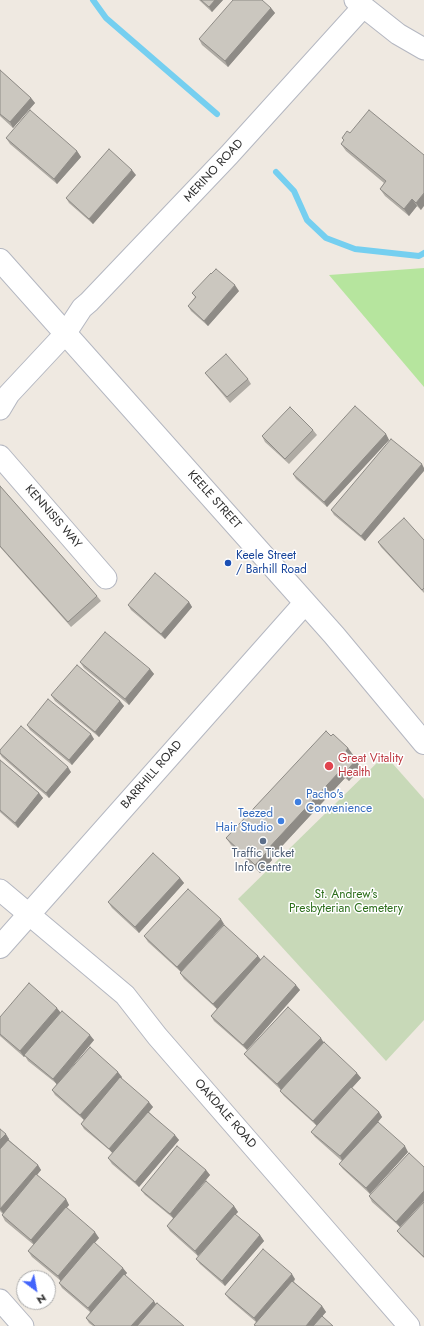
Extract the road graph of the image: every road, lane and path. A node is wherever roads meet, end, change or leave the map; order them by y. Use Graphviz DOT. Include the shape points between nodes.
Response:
graph roads {
  1 [pos="359,3"];
  2 [pos="424,49"];
  3 [pos="0,260"];
  4 [pos="65,334"];
  5 [pos="0,409"];
  6 [pos="0,456"];
  7 [pos="106,578"];
  8 [pos="305,603"];
  9 [pos="424,743"];
  10 [pos="0,890"];
  11 [pos="28,915"];
  12 [pos="0,947"];
  13 [pos="0,1300"];
  14 [pos="23,1326"];
  15 [pos="410,1326"];
  1 -- 2 [label="street" via="398,34"];
  1 -- 4 [label="street, MERINO ROAD" via="229,155 82,308"];
  3 -- 4 [label="main road, KEELE STREET"];
  4 -- 5 [label="street" via="9,394"];
  4 -- 8 [label="main road, KEELE STREET"];
  6 -- 7 [label="street, KENNISIS WAY"];
  8 -- 9 [label="main road, KEELE STREET"];
  8 -- 11 [label="main road, BARRHILL ROAD"];
  10 -- 11 [label="street, OAKDALE ROAD"];
  11 -- 12 [label="main road, BARRHILL ROAD"];
  11 -- 15 [label="street, OAKDALE ROAD" via="125,995 157,1036"];
  13 -- 14 [label="street"];
}
